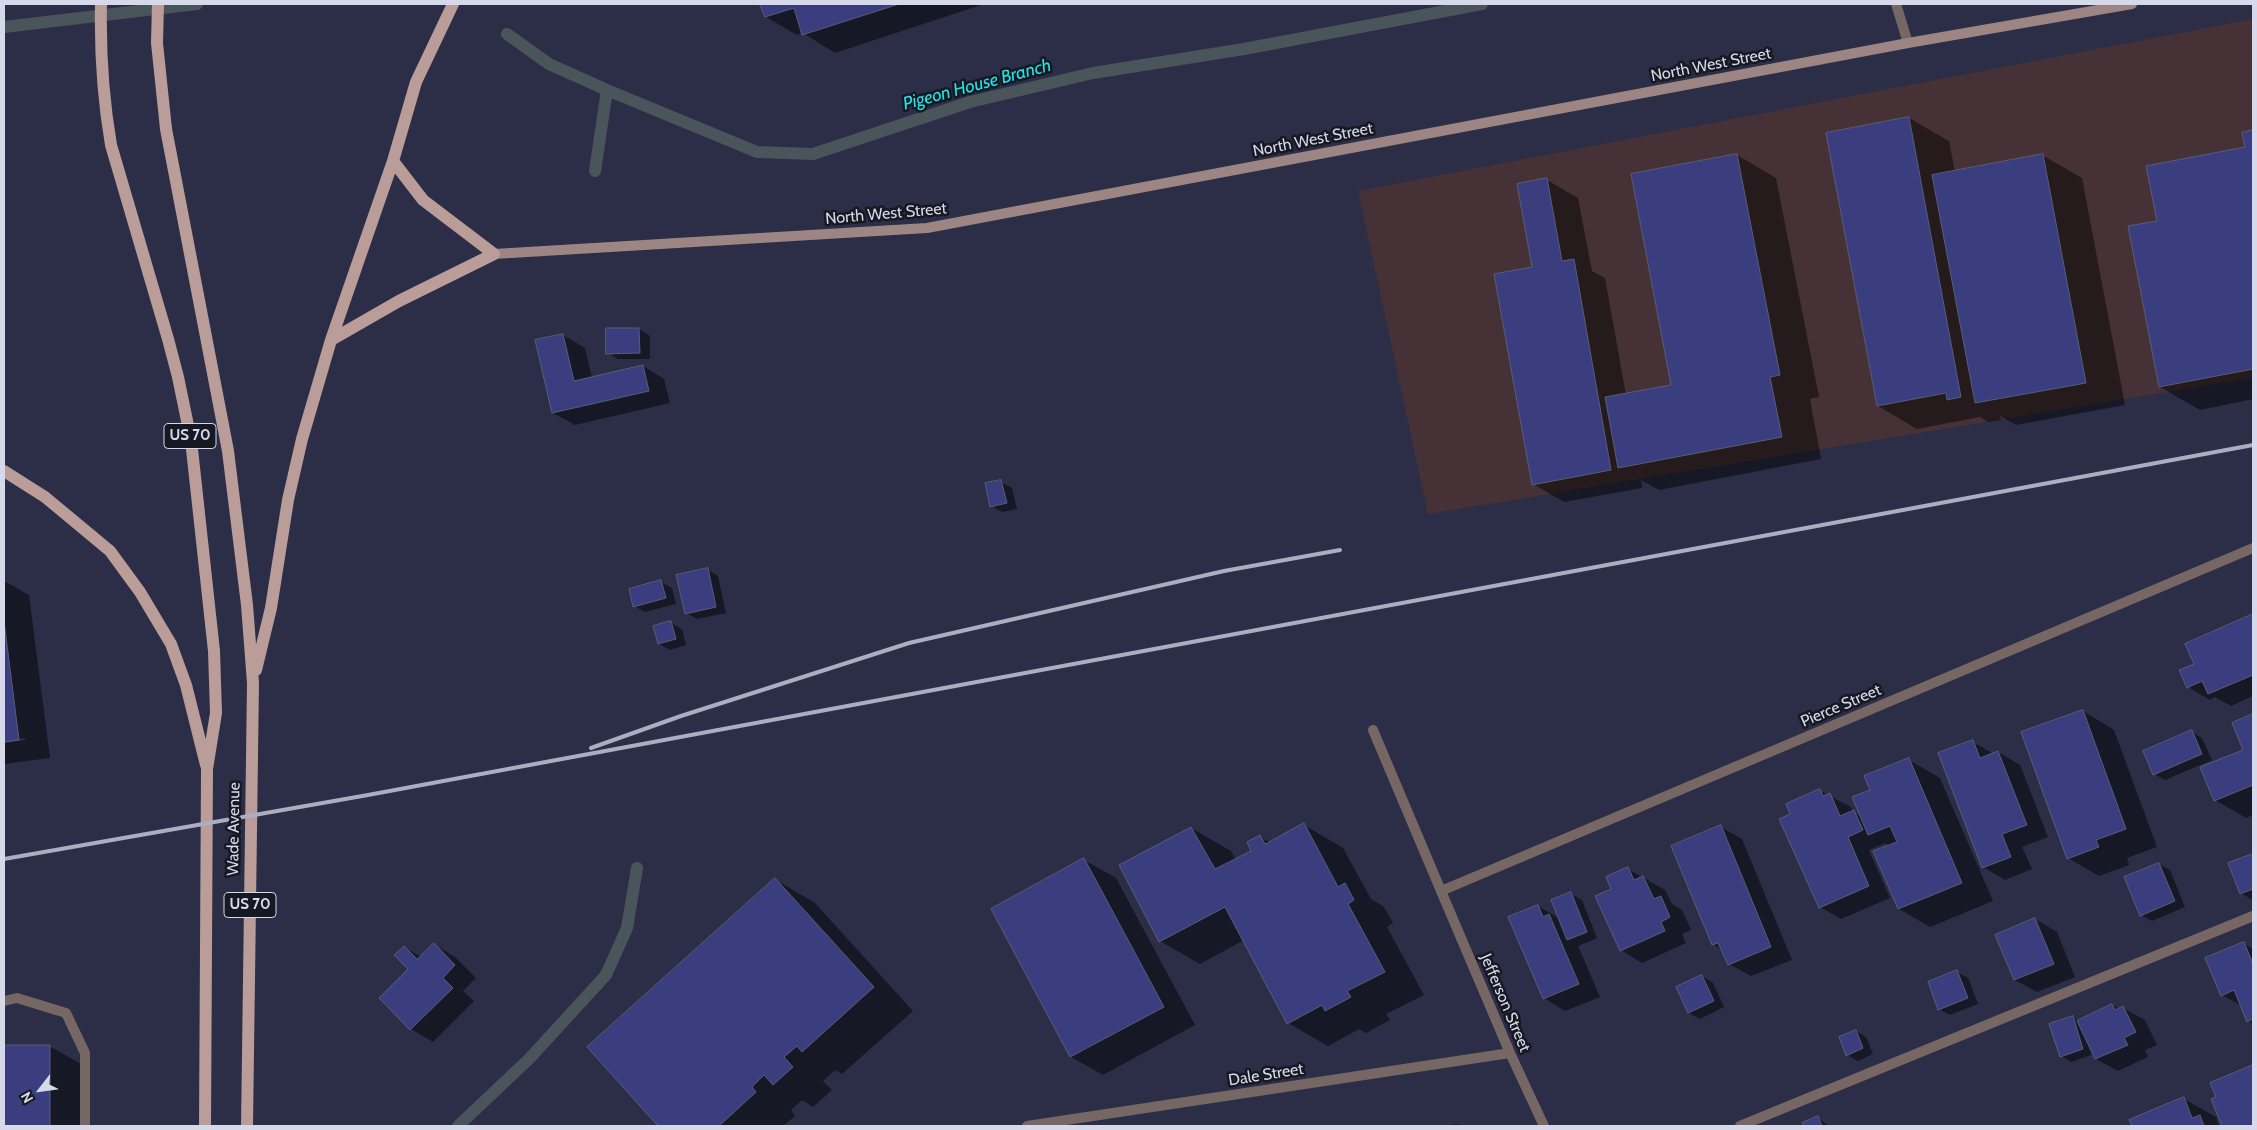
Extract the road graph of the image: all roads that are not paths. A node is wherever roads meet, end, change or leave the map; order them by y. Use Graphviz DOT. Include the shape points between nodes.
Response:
graph roads {
  1 [pos="101,4"];
  2 [pos="158,4"];
  3 [pos="453,4"];
  4 [pos="1896,4"];
  5 [pos="2132,4"];
  6 [pos="1908,43"];
  7 [pos="393,162"];
  8 [pos="494,254"];
  9 [pos="331,340"];
  10 [pos="4,471"];
  11 [pos="2253,548"];
  12 [pos="253,683"];
  13 [pos="1373,730"];
  14 [pos="207,769"];
  15 [pos="1441,891"];
  16 [pos="2253,916"];
  17 [pos="4,1001"];
  18 [pos="1510,1054"];
  19 [pos="85,1126"];
  20 [pos="205,1126"];
  21 [pos="247,1126"];
  22 [pos="1027,1126"];
  23 [pos="1544,1126"];
  24 [pos="1740,1126"];
  1 -- 14 [label="main road, US 70" via="101,58 111,145 178,377 191,440 214,651 216,713"];
  2 -- 12 [label="main road" via="157,43 166,129 228,450"];
  3 -- 7 [label="main road, US 70" via="416,82"];
  4 -- 6 [label="street"];
  5 -- 6 [label="street, North West Street"];
  6 -- 8 [label="street, North West Street" via="927,228"];
  7 -- 8 [label="main road" via="422,200"];
  7 -- 9 [label="main road, US 70"];
  8 -- 9 [label="main road"];
  9 -- 12 [label="main road, US 70" via="302,438 288,500 271,608"];
  10 -- 14 [label="main road" via="45,497 110,551 140,592 171,644 186,685"];
  11 -- 15 [label="street, Pierce Street"];
  12 -- 21 [label="main road, Wade Avenue / US 70"];
  13 -- 15 [label="street, Jefferson Street"];
  14 -- 20 [label="main road, Wade Avenue / US 70"];
  15 -- 18 [label="street, Jefferson Street"];
  16 -- 24 [label="street"];
  17 -- 19 [label="street" via="17,998 66,1013 85,1053"];
  18 -- 22 [label="street, Dale Street"];
  18 -- 23 [label="street, Jefferson Street"];
}
